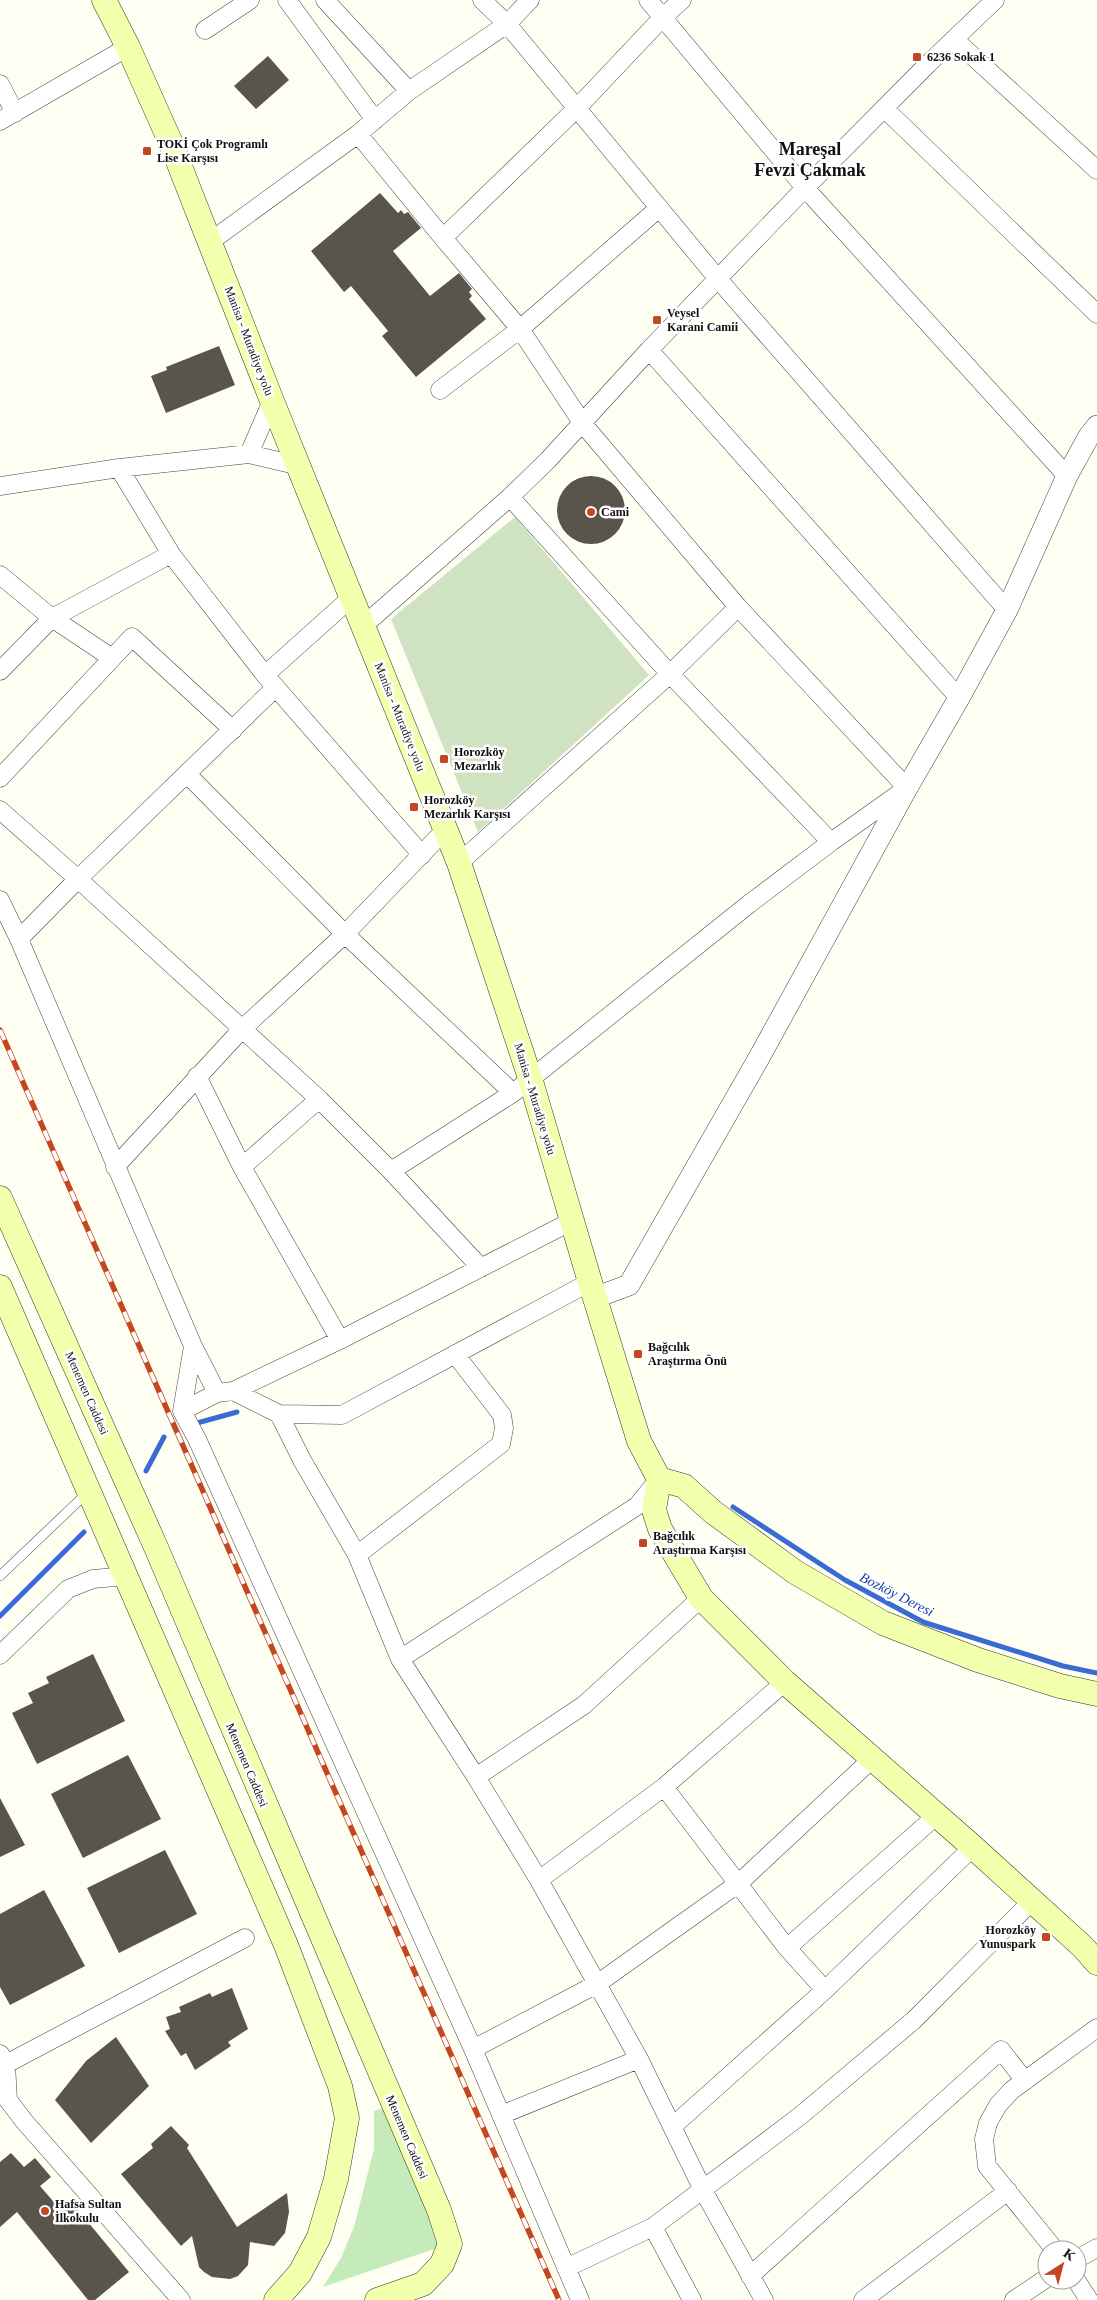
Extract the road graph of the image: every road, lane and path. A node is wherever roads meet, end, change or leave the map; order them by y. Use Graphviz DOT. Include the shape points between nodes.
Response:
graph roads {
  1 [pos="104,0"];
  2 [pos="250,0"];
  3 [pos="287,0"];
  4 [pos="326,0"];
  5 [pos="482,0"];
  6 [pos="530,0"];
  7 [pos="648,0"];
  8 [pos="682,0"];
  9 [pos="995,0"];
  10 [pos="976,6"];
  11 [pos="662,18"];
  12 [pos="507,24"];
  13 [pos="205,30"];
  14 [pos="954,39"];
  15 [pos="128,47"];
  16 [pos="0,84"];
  17 [pos="409,91"];
  18 [pos="578,107"];
  19 [pos="885,109"];
  20 [pos="7,117"];
  21 [pos="375,120"];
  22 [pos="358,134"];
  23 [pos="1094,160"];
  24 [pos="805,188"];
  25 [pos="659,208"];
  26 [pos="442,238"];
  27 [pos="211,242"];
  28 [pos="718,279"];
  29 [pos="1097,314"];
  30 [pos="520,329"];
  31 [pos="649,350"];
  32 [pos="440,390"];
  33 [pos="272,401"];
  34 [pos="583,424"];
  35 [pos="1094,431"];
  36 [pos="249,454"];
  37 [pos="300,466"];
  38 [pos="119,468"];
  39 [pos="1068,476"];
  40 [pos="0,486"];
  41 [pos="510,497"];
  42 [pos="171,554"];
  43 [pos="0,575"];
  44 [pos="352,597"];
  45 [pos="738,607"];
  46 [pos="1007,610"];
  47 [pos="52,618"];
  48 [pos="363,626"];
  49 [pos="112,658"];
  50 [pos="0,670"];
  51 [pos="670,674"];
  52 [pos="271,681"];
  53 [pos="959,698"];
  54 [pos="233,730"];
  55 [pos="187,774"];
  56 [pos="0,778"];
  57 [pos="907,788"];
  58 [pos="0,810"];
  59 [pos="445,830"];
  60 [pos="832,842"];
  61 [pos="422,855"];
  62 [pos="459,863"];
  63 [pos="78,878"];
  64 [pos="0,900"];
  65 [pos="345,934"];
  66 [pos="19,939"];
  67 [pos="242,1029"];
  68 [pos="197,1076"];
  69 [pos="522,1085"];
  70 [pos="319,1099"];
  71 [pos="115,1167"];
  72 [pos="242,1167"];
  73 [pos="391,1171"];
  74 [pos="0,1198"];
  75 [pos="572,1221"];
  76 [pos="481,1268"];
  77 [pos="0,1287"];
  78 [pos="592,1290"];
  79 [pos="340,1340"];
  80 [pos="193,1346"];
  81 [pos="455,1354"];
  82 [pos="225,1392"];
  83 [pos="182,1411"];
  84 [pos="279,1414"];
  85 [pos="659,1479"];
  86 [pos="89,1491"];
  87 [pos="357,1556"];
  88 [pos="0,1576"];
  89 [pos="127,1576"];
  90 [pos="701,1598"];
  91 [pos="0,1655"];
  92 [pos="400,1659"];
  93 [pos="785,1682"];
  94 [pos="1097,1694"];
  95 [pos="872,1759"];
  96 [pos="476,1777"];
  97 [pos="664,1787"];
  98 [pos="937,1815"];
  99 [pos="973,1847"];
  100 [pos="539,1880"];
  101 [pos="739,1883"];
  102 [pos="1032,1901"];
  103 [pos="245,1938"];
  104 [pos="787,1948"];
  105 [pos="1097,1963"];
  106 [pos="597,1984"];
  107 [pos="825,1990"];
  108 [pos="1097,2028"];
  109 [pos="473,2049"];
  110 [pos="3,2059"];
  111 [pos="639,2059"];
  112 [pos="1026,2081"];
  113 [pos="4,2104"];
  114 [pos="501,2114"];
  115 [pos="673,2126"];
  116 [pos="703,2190"];
  117 [pos="1008,2192"];
  118 [pos="653,2227"];
  119 [pos="1047,2240"];
  120 [pos="566,2268"];
  121 [pos="750,2276"];
  122 [pos="1037,2285"];
  123 [pos="181,2300"];
  124 [pos="276,2300"];
  125 [pos="377,2300"];
  126 [pos="580,2300"];
  127 [pos="692,2300"];
  128 [pos="764,2300"];
  129 [pos="863,2300"];
  130 [pos="1014,2300"];
  1 -- 15 [label="main road, Manisa - Muradiye yolu"];
  2 -- 13 [label="street"];
  3 -- 21 [label="street"];
  4 -- 17 [label="street"];
  5 -- 12 [label="street"];
  6 -- 12 [label="street"];
  7 -- 11 [label="street"];
  8 -- 11 [label="street"];
  9 -- 10 [label="street"];
  10 -- 14 [label="street"];
  11 -- 18 [label="street"];
  11 -- 24 [label="street"];
  12 -- 17 [label="street"];
  12 -- 18 [label="street"];
  14 -- 19 [label="street"];
  14 -- 23 [label="street"];
  15 -- 20 [label="street"];
  15 -- 27 [label="main road, Manisa - Muradiye yolu"];
  16 -- 20 [label="street"];
  17 -- 21 [label="street"];
  18 -- 25 [label="street"];
  18 -- 26 [label="street"];
  19 -- 24 [label="street"];
  19 -- 29 [label="street"];
  21 -- 22 [label="street"];
  22 -- 26 [label="street"];
  22 -- 27 [label="street"];
  24 -- 28 [label="street"];
  24 -- 39 [label="street"];
  25 -- 28 [label="street"];
  25 -- 30 [label="street"];
  26 -- 30 [label="street"];
  27 -- 33 [label="main road, Manisa - Muradiye yolu"];
  28 -- 31 [label="street"];
  28 -- 46 [label="street"];
  30 -- 32 [label="street"];
  30 -- 34 [label="street"];
  31 -- 34 [label="street"];
  31 -- 53 [label="street"];
  33 -- 36 [label="street"];
  33 -- 37 [label="main road, Manisa - Muradiye yolu"];
  34 -- 41 [label="street"];
  34 -- 45 [label="street"];
  35 -- 39 [label="street"];
  36 -- 37 [label="street"];
  36 -- 38 [label="street"];
  37 -- 44 [label="main road, Manisa - Muradiye yolu"];
  38 -- 40 [label="street"];
  38 -- 42 [label="street"];
  39 -- 46 [label="street"];
  41 -- 48 [label="street"];
  41 -- 51 [label="street"];
  42 -- 47 [label="street"];
  42 -- 52 [label="street"];
  43 -- 47 [label="street"];
  44 -- 48 [label="main road, Manisa - Muradiye yolu"];
  44 -- 52 [label="street"];
  45 -- 51 [label="street"];
  45 -- 57 [label="street"];
  46 -- 53 [label="street"];
  47 -- 49 [label="street"];
  47 -- 50 [label="street"];
  48 -- 59 [label="main road, Manisa - Muradiye yolu"];
  49 -- 54 [label="street" via="132,637"];
  49 -- 56 [label="street"];
  51 -- 60 [label="street"];
  51 -- 62 [label="street"];
  52 -- 54 [label="street"];
  52 -- 61 [label="street"];
  53 -- 57 [label="street"];
  54 -- 55 [label="street"];
  55 -- 63 [label="street"];
  55 -- 65 [label="street"];
  57 -- 60 [label="street"];
  57 -- 78 [label="street" via="760,1056 629,1285"];
  58 -- 63 [label="street"];
  59 -- 61 [label="street"];
  59 -- 62 [label="main road, Manisa - Muradiye yolu"];
  60 -- 69 [label="street"];
  61 -- 65 [label="street"];
  62 -- 69 [label="main road, Manisa - Muradiye yolu"];
  63 -- 66 [label="street"];
  63 -- 67 [label="street"];
  64 -- 66 [label="street"];
  65 -- 67 [label="street"];
  65 -- 69 [label="street"];
  66 -- 71 [label="street"];
  67 -- 68 [label="street"];
  67 -- 70 [label="street"];
  68 -- 71 [label="street"];
  68 -- 72 [label="street"];
  69 -- 73 [label="street"];
  69 -- 75 [label="main road, Manisa - Muradiye yolu"];
  70 -- 72 [label="street"];
  70 -- 73 [label="street"];
  71 -- 80 [label="street"];
  72 -- 79 [label="street"];
  73 -- 76 [label="street"];
  74 -- 125 [label="main road, Menemen Caddesi" via="155,1545 439,2210 450,2244 442,2264 423,2284"];
  75 -- 76 [label="street"];
  75 -- 78 [label="main road, Manisa - Muradiye yolu"];
  76 -- 79 [label="street"];
  77 -- 86 [label="main road"];
  78 -- 81 [label="street"];
  78 -- 85 [label="main road, Manisa - Muradiye yolu" via="639,1440"];
  79 -- 82 [label="street"];
  80 -- 82 [label="street"];
  80 -- 83 [label="street"];
  81 -- 84 [label="street" via="342,1415"];
  81 -- 87 [label="street" via="502,1415 501,1444"];
  82 -- 83 [label="street"];
  82 -- 84 [label="street"];
  83 -- 109 [label="street" via="206,1457"];
  84 -- 87 [label="street"];
  85 -- 90 [label="main road" via="654,1510 660,1529"];
  85 -- 92 [label="street" via="636,1506"];
  85 -- 94 [label="main road" via="684,1486 713,1512 795,1572 883,1623 978,1660"];
  86 -- 88 [label="lane"];
  86 -- 89 [label="main road"];
  87 -- 92 [label="street"];
  89 -- 91 [label="street" via="93,1579 68,1589"];
  89 -- 124 [label="main road" via="286,1945 340,2086 345,2110 336,2179 319,2237 300,2273"];
  90 -- 93 [label="main road"];
  90 -- 96 [label="street" via="584,1705"];
  92 -- 96 [label="street"];
  93 -- 95 [label="main road"];
  93 -- 97 [label="street"];
  95 -- 98 [label="main road"];
  95 -- 101 [label="street"];
  96 -- 100 [label="street"];
  97 -- 100 [label="street"];
  97 -- 101 [label="street"];
  98 -- 99 [label="main road"];
  98 -- 104 [label="street"];
  99 -- 102 [label="main road"];
  99 -- 107 [label="street"];
  100 -- 106 [label="street"];
  101 -- 104 [label="street"];
  101 -- 106 [label="street"];
  102 -- 105 [label="main road"];
  102 -- 116 [label="street" via="914,2020 800,2116"];
  103 -- 110 [label="street"];
  104 -- 107 [label="street"];
  106 -- 109 [label="street"];
  106 -- 111 [label="street"];
  107 -- 115 [label="street"];
  108 -- 112 [label="street"];
  109 -- 114 [label="street"];
  110 -- 113 [label="street"];
  111 -- 114 [label="street"];
  111 -- 115 [label="street"];
  112 -- 117 [label="street" via="998,2105 984,2139 987,2166"];
  112 -- 121 [label="street" via="1001,2050"];
  113 -- 123 [label="street" via="24,2121"];
  114 -- 120 [label="street"];
  115 -- 116 [label="street"];
  116 -- 118 [label="street"];
  116 -- 121 [label="street"];
  117 -- 119 [label="street"];
  117 -- 129 [label="street"];
  118 -- 120 [label="street"];
  118 -- 127 [label="street"];
  120 -- 126 [label="street"];
  121 -- 128 [label="street"];
  122 -- 130 [label="street"];
}
